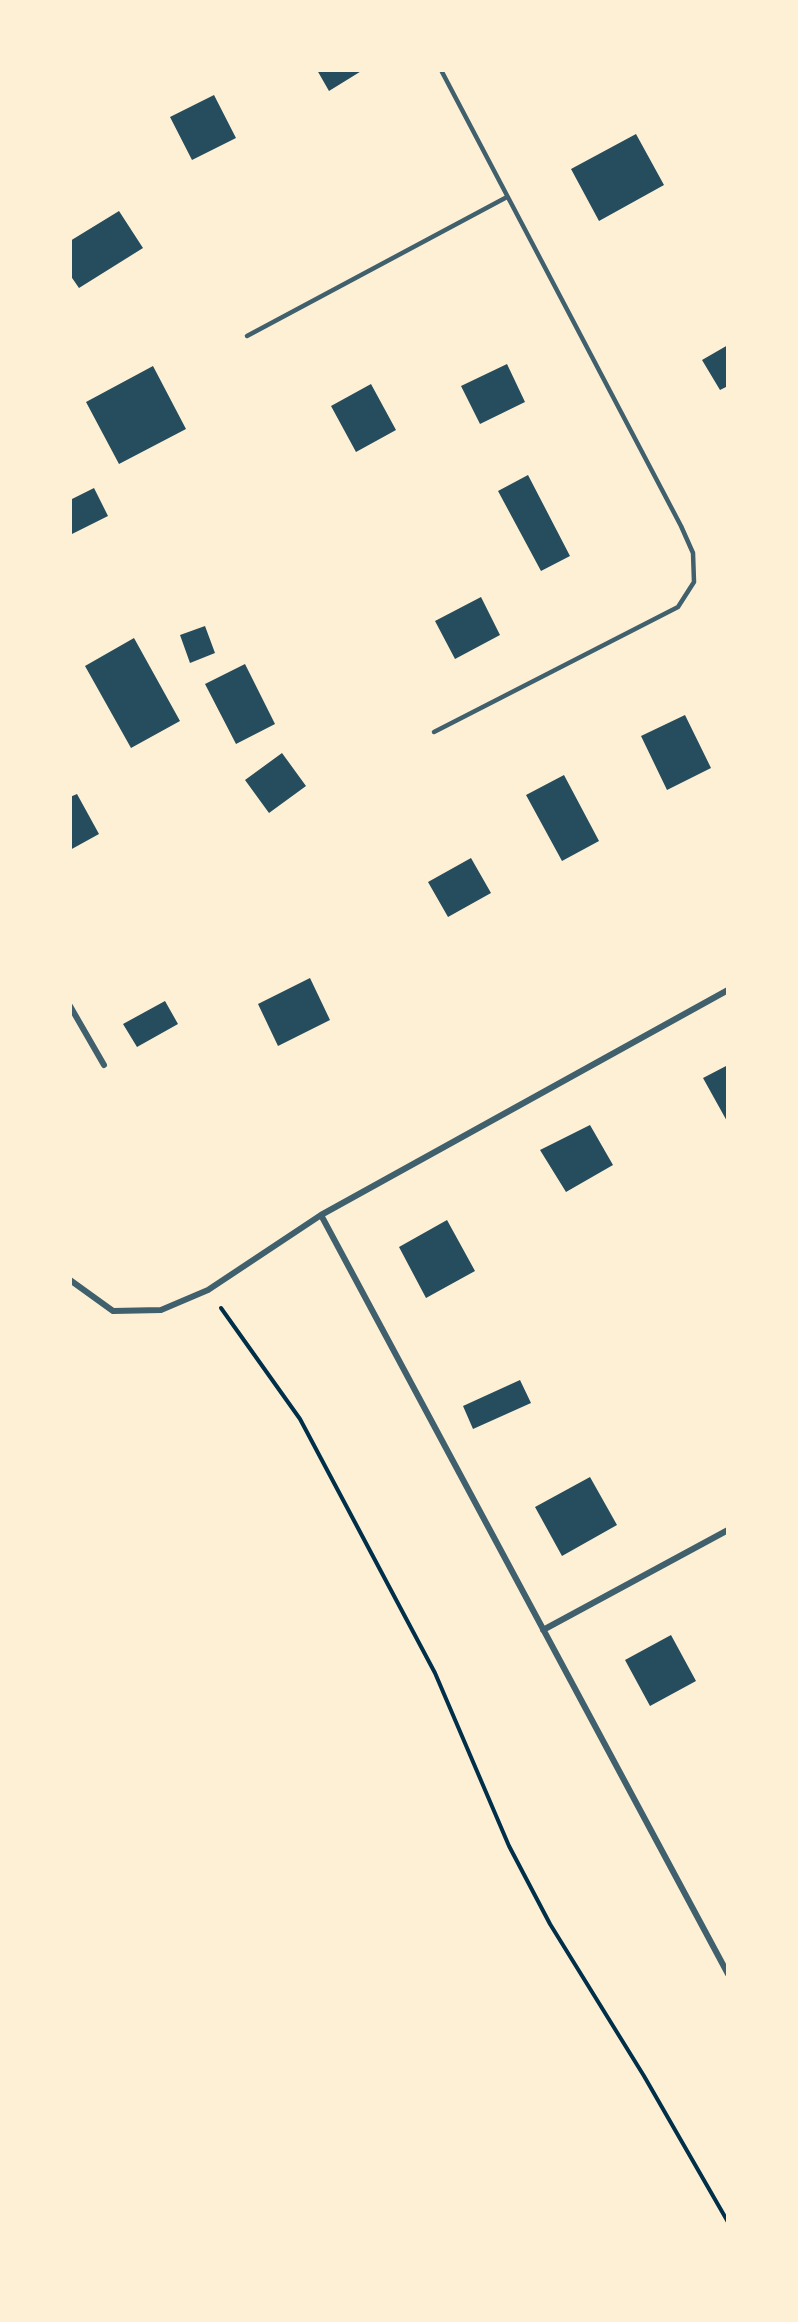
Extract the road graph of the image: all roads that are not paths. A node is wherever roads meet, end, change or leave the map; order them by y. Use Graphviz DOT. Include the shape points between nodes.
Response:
graph roads {
  1 [pos="441,70"];
  2 [pos="507,197"];
  3 [pos="247,336"];
  4 [pos="434,732"];
  5 [pos="728,990"];
  6 [pos="70,1006"];
  7 [pos="104,1065"];
  8 [pos="321,1215"];
  9 [pos="70,1280"];
  10 [pos="728,1530"];
  11 [pos="543,1630"];
  12 [pos="728,1974"];
  1 -- 2 [label="lane"];
  2 -- 3 [label="lane"];
  2 -- 4 [label="lane" via="681,526 693,553 694,582 678,607"];
  5 -- 8 [label="street"];
  6 -- 7 [label="street"];
  8 -- 9 [label="street" via="208,1290 161,1310 113,1311"];
  8 -- 11 [label="street"];
  10 -- 11 [label="street"];
  11 -- 12 [label="street"];
}
